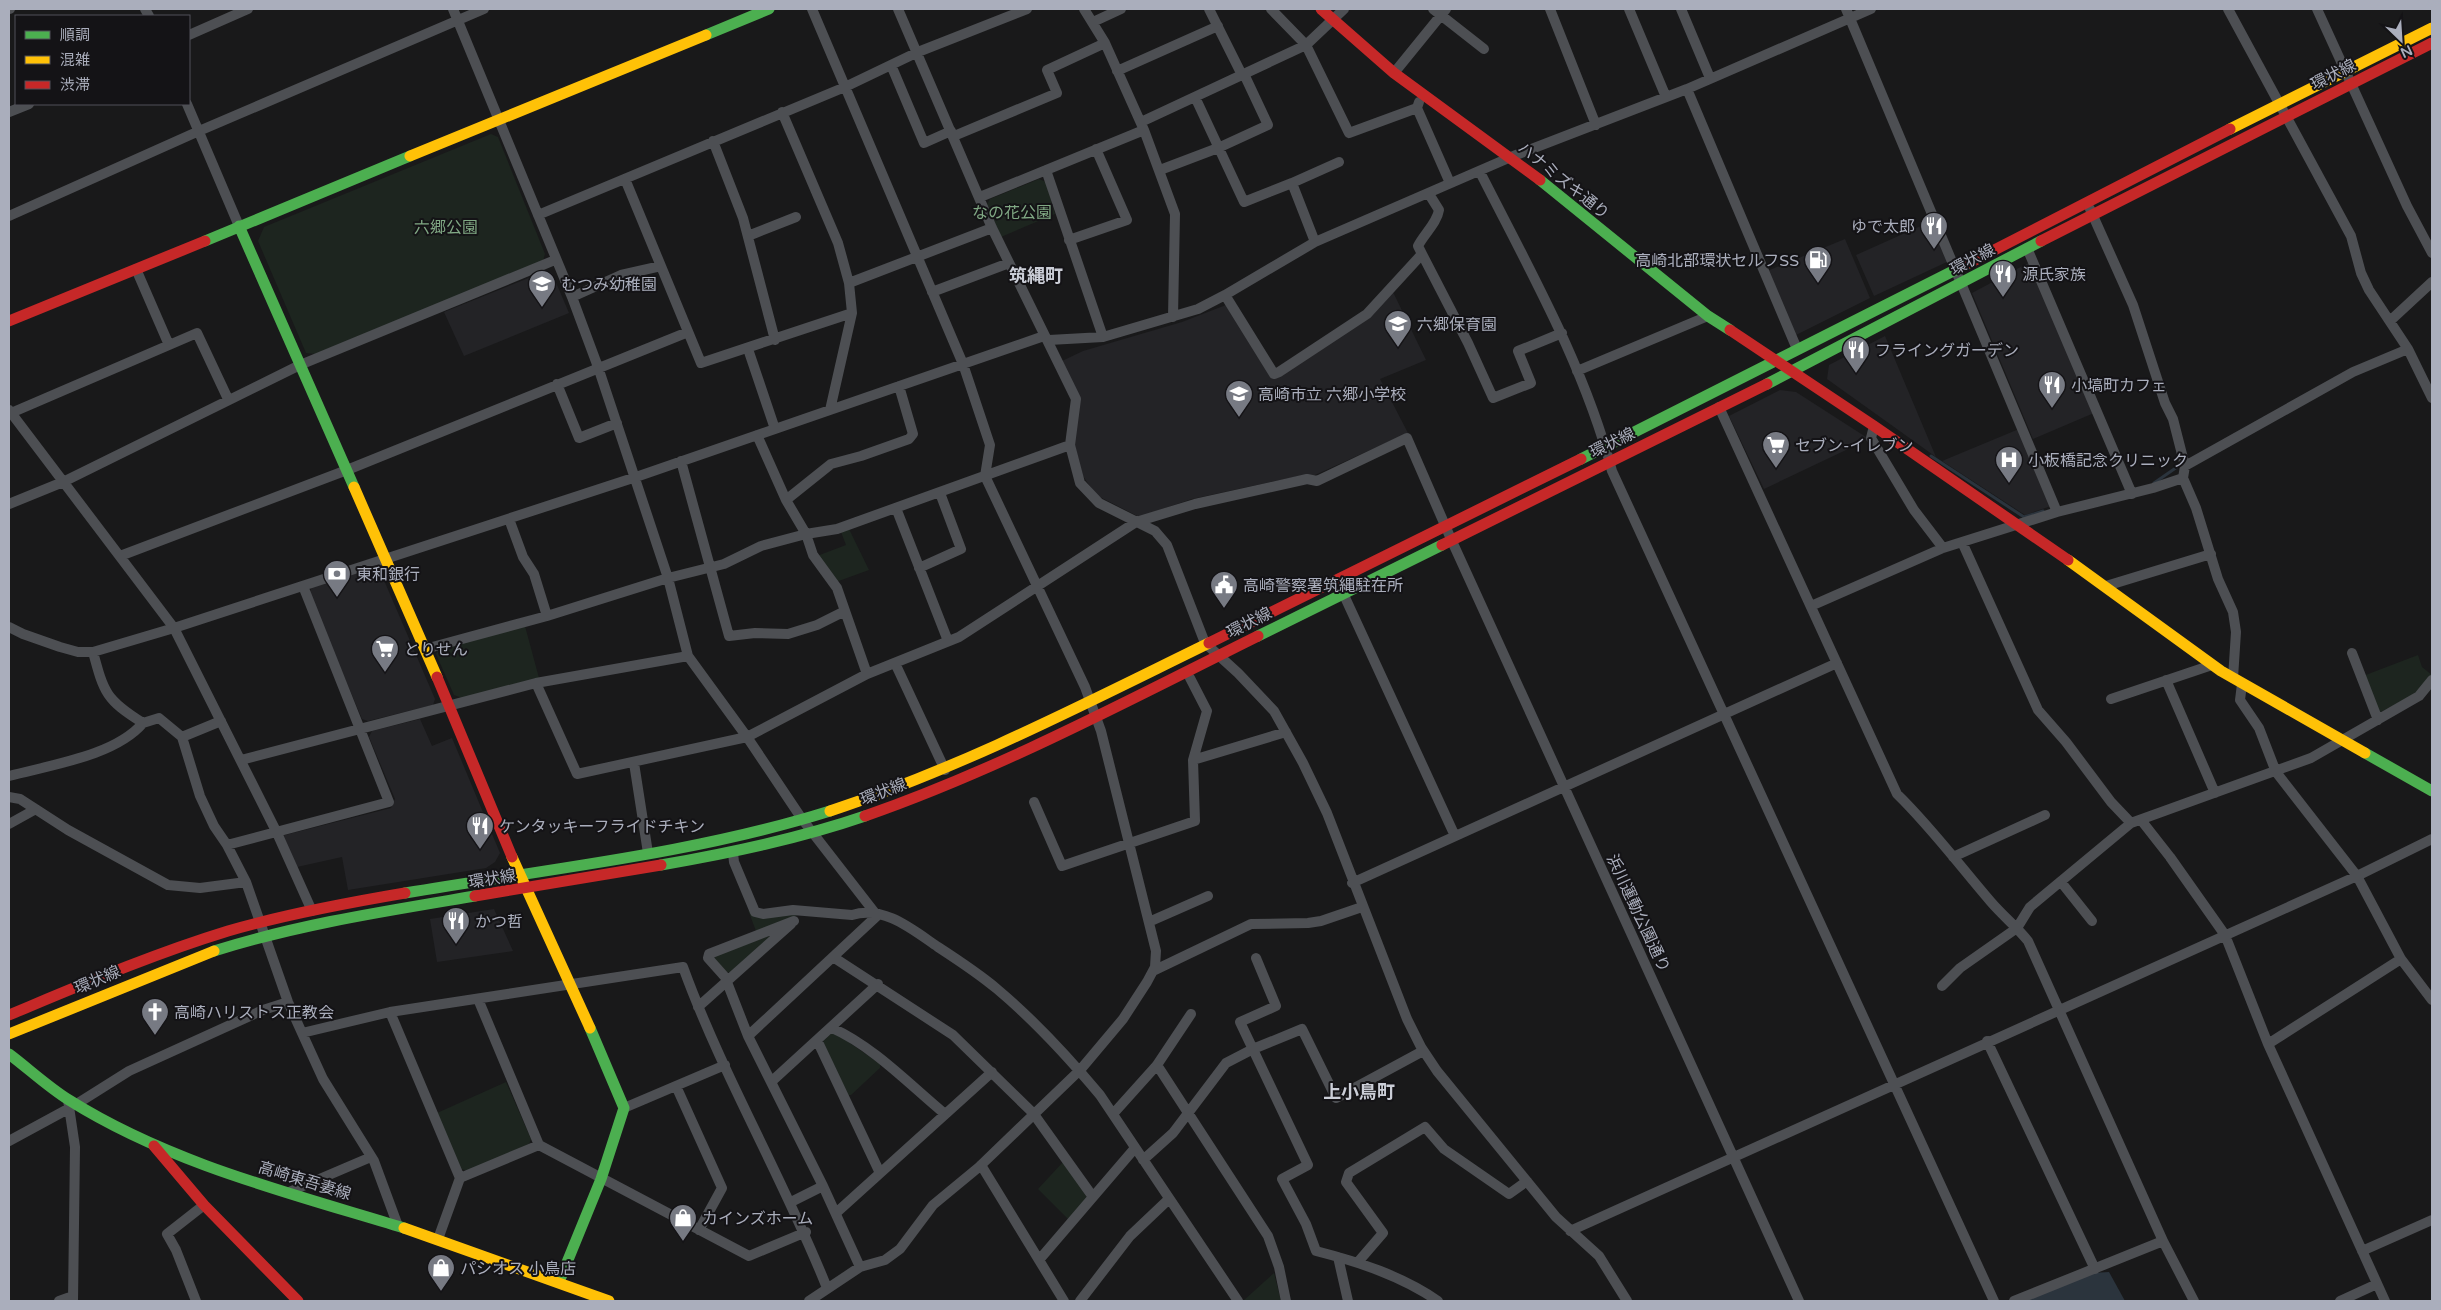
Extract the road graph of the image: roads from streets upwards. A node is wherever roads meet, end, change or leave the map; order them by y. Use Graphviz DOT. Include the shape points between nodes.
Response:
graph roads {
  1 [pos="248,9"];
  2 [pos="454,9"];
  3 [pos="484,9"];
  4 [pos="769,9"];
  5 [pos="812,9"];
  6 [pos="898,9"];
  7 [pos="1027,9"];
  8 [pos="1084,9"];
  9 [pos="1121,9"];
  10 [pos="1209,9"];
  11 [pos="1271,9"];
  12 [pos="1321,9"];
  13 [pos="1344,9"];
  14 [pos="1550,9"];
  15 [pos="1629,9"];
  16 [pos="1681,9"];
  17 [pos="1872,9"];
  18 [pos="2228,9"];
  19 [pos="2317,9"];
  20 [pos="1440,11"];
  21 [pos="1848,13"];
  22 [pos="458,20"];
  23 [pos="1334,20"];
  24 [pos="1093,22"];
  25 [pos="1218,26"];
  26 [pos="2432,28"];
  27 [pos="190,35"];
  28 [pos="2432,42"];
  29 [pos="1105,43"];
  30 [pos="1306,45"];
  31 [pos="1484,49"];
  32 [pos="918,52"];
  33 [pos="891,65"];
  34 [pos="1117,71"];
  35 [pos="2344,71"];
  36 [pos="1394,73"];
  37 [pos="1243,75"];
  38 [pos="1710,78"];
  39 [pos="2350,84"];
  40 [pos="845,87"];
  41 [pos="1687,88"];
  42 [pos="1421,94"];
  43 [pos="1195,97"];
  44 [pos="1666,97"];
  45 [pos="2279,104"];
  46 [pos="26,105"];
  47 [pos="187,105"];
  48 [pos="1417,108"];
  49 [pos="9,112"];
  50 [pos="782,112"];
  51 [pos="2285,116"];
  52 [pos="498,120"];
  53 [pos="1142,126"];
  54 [pos="1596,126"];
  55 [pos="198,131"];
  56 [pos="953,133"];
  57 [pos="713,141"];
  58 [pos="1218,148"];
  59 [pos="1096,149"];
  60 [pos="1511,157"];
  61 [pos="1339,162"];
  62 [pos="1046,170"];
  63 [pos="1160,170"];
  64 [pos="1480,172"];
  65 [pos="625,179"];
  66 [pos="1292,183"];
  67 [pos="1450,183"];
  68 [pos="1429,194"];
  69 [pos="980,197"];
  70 [pos="2086,203"];
  71 [pos="2093,214"];
  72 [pos="538,215"];
  73 [pos="9,216"];
  74 [pos="796,217"];
  75 [pos="239,226"];
  76 [pos="992,228"];
  77 [pos="748,236"];
  78 [pos="1070,240"];
  79 [pos="1315,242"];
  80 [pos="2027,248"];
  81 [pos="2432,253"];
  82 [pos="1422,254"];
  83 [pos="917,257"];
  84 [pos="556,260"];
  85 [pos="1009,263"];
  86 [pos="660,266"];
  87 [pos="136,269"];
  88 [pos="1956,270"];
  89 [pos="2432,282"];
  90 [pos="849,283"];
  91 [pos="1962,284"];
  92 [pos="932,292"];
  93 [pos="1225,295"];
  94 [pos="572,297"];
  95 [pos="852,313"];
  96 [pos="1173,316"];
  97 [pos="1708,316"];
  98 [pos="2391,320"];
  99 [pos="9,321"];
  100 [pos="688,332"];
  101 [pos="1562,333"];
  102 [pos="1103,337"];
  103 [pos="1046,338"];
  104 [pos="775,340"];
  105 [pos="169,345"];
  106 [pos="748,349"];
  107 [pos="2408,349"];
  108 [pos="1797,350"];
  109 [pos="1774,360"];
  110 [pos="963,364"];
  111 [pos="300,365"];
  112 [pos="598,367"];
  113 [pos="1577,371"];
  114 [pos="1792,372"];
  115 [pos="2428,377"];
  116 [pos="558,384"];
  117 [pos="899,386"];
  118 [pos="2432,398"];
  119 [pos="228,399"];
  120 [pos="1719,406"];
  121 [pos="830,410"];
  122 [pos="10,411"];
  123 [pos="617,423"];
  124 [pos="1874,426"];
  125 [pos="775,429"];
  126 [pos="757,435"];
  127 [pos="1070,445"];
  128 [pos="1606,446"];
  129 [pos="681,461"];
  130 [pos="1610,461"];
  131 [pos="2185,466"];
  132 [pos="347,470"];
  133 [pos="985,476"];
  134 [pos="636,477"];
  135 [pos="2183,478"];
  136 [pos="63,482"];
  137 [pos="940,493"];
  138 [pos="2132,494"];
  139 [pos="786,500"];
  140 [pos="9,504"];
  141 [pos="896,508"];
  142 [pos="2057,512"];
  143 [pos="509,519"];
  144 [pos="1136,522"];
  145 [pos="2016,524"];
  146 [pos="1446,527"];
  147 [pos="806,534"];
  148 [pos="1451,539"];
  149 [pos="1962,542"];
  150 [pos="1943,548"];
  151 [pos="2211,554"];
  152 [pos="120,556"];
  153 [pos="386,560"];
  154 [pos="710,568"];
  155 [pos="919,568"];
  156 [pos="668,578"];
  157 [pos="303,586"];
  158 [pos="2106,586"];
  159 [pos="1039,587"];
  160 [pos="1343,593"];
  161 [pos="1811,606"];
  162 [pos="845,611"];
  163 [pos="547,616"];
  164 [pos="9,627"];
  165 [pos="174,628"];
  166 [pos="23,634"];
  167 [pos="9,635"];
  168 [pos="948,641"];
  169 [pos="1205,643"];
  170 [pos="425,649"];
  171 [pos="93,652"];
  172 [pos="2352,653"];
  173 [pos="688,656"];
  174 [pos="1219,656"];
  175 [pos="1837,662"];
  176 [pos="895,663"];
  177 [pos="2212,664"];
  178 [pos="867,674"];
  179 [pos="1190,678"];
  180 [pos="2166,680"];
  181 [pos="2432,680"];
  182 [pos="2237,681"];
  183 [pos="536,683"];
  184 [pos="2111,698"];
  185 [pos="1090,700"];
  186 [pos="450,706"];
  187 [pos="1725,714"];
  188 [pos="1096,717"];
  189 [pos="2378,720"];
  190 [pos="221,721"];
  191 [pos="143,724"];
  192 [pos="360,728"];
  193 [pos="1286,732"];
  194 [pos="182,737"];
  195 [pos="747,737"];
  196 [pos="2341,740"];
  197 [pos="241,760"];
  198 [pos="1193,760"];
  199 [pos="634,763"];
  200 [pos="945,770"];
  201 [pos="2276,772"];
  202 [pos="9,776"];
  203 [pos="1564,786"];
  204 [pos="2432,791"];
  205 [pos="2215,794"];
  206 [pos="9,796"];
  207 [pos="1034,802"];
  208 [pos="36,809"];
  209 [pos="2046,815"];
  210 [pos="802,819"];
  211 [pos="2136,822"];
  212 [pos="9,824"];
  213 [pos="277,833"];
  214 [pos="814,833"];
  215 [pos="1455,836"];
  216 [pos="2432,839"];
  217 [pos="1128,844"];
  218 [pos="227,845"];
  219 [pos="648,853"];
  220 [pos="733,853"];
  221 [pos="1953,857"];
  222 [pos="520,873"];
  223 [pos="2357,876"];
  224 [pos="246,882"];
  225 [pos="2061,882"];
  226 [pos="1352,883"];
  227 [pos="527,889"];
  228 [pos="1208,896"];
  229 [pos="1362,907"];
  230 [pos="312,911"];
  231 [pos="810,911"];
  232 [pos="877,914"];
  233 [pos="794,921"];
  234 [pos="1151,921"];
  235 [pos="261,922"];
  236 [pos="2092,922"];
  237 [pos="2017,928"];
  238 [pos="266,935"];
  239 [pos="2225,936"];
  240 [pos="833,957"];
  241 [pos="1256,958"];
  242 [pos="2401,959"];
  243 [pos="1153,971"];
  244 [pos="726,983"];
  245 [pos="571,984"];
  246 [pos="878,984"];
  247 [pos="1942,986"];
  248 [pos="478,998"];
  249 [pos="2432,1000"];
  250 [pos="288,1002"];
  251 [pos="698,1007"];
  252 [pos="2060,1010"];
  253 [pos="390,1012"];
  254 [pos="1191,1014"];
  255 [pos="9,1015"];
  256 [pos="832,1028"];
  257 [pos="302,1033"];
  258 [pos="9,1034"];
  259 [pos="748,1036"];
  260 [pos="817,1040"];
  261 [pos="1987,1041"];
  262 [pos="2268,1044"];
  263 [pos="1253,1049"];
  264 [pos="1423,1051"];
  265 [pos="9,1054"];
  266 [pos="725,1065"];
  267 [pos="1158,1066"];
  268 [pos="1080,1070"];
  269 [pos="992,1072"];
  270 [pos="771,1082"];
  271 [pos="1892,1084"];
  272 [pos="676,1086"];
  273 [pos="70,1104"];
  274 [pos="624,1108"];
  275 [pos="1033,1113"];
  276 [pos="1188,1113"];
  277 [pos="945,1114"];
  278 [pos="1113,1114"];
  279 [pos="9,1141"];
  280 [pos="539,1145"];
  281 [pos="154,1146"];
  282 [pos="1135,1148"];
  283 [pos="371,1157"];
  284 [pos="1734,1157"];
  285 [pos="1143,1160"];
  286 [pos="981,1165"];
  287 [pos="880,1173"];
  288 [pos="460,1178"];
  289 [pos="600,1179"];
  290 [pos="1527,1181"];
  291 [pos="823,1186"];
  292 [pos="288,1192"];
  293 [pos="1093,1197"];
  294 [pos="1170,1200"];
  295 [pos="791,1202"];
  296 [pos="204,1205"];
  297 [pos="836,1213"];
  298 [pos="2432,1220"];
  299 [pos="398,1226"];
  300 [pos="698,1230"];
  301 [pos="1570,1231"];
  302 [pos="806,1232"];
  303 [pos="438,1239"];
  304 [pos="2163,1241"];
  305 [pos="2362,1250"];
  306 [pos="1338,1257"];
  307 [pos="1039,1260"];
  308 [pos="1358,1262"];
  309 [pos="860,1267"];
  310 [pos="2095,1268"];
  311 [pos="559,1282"];
  312 [pos="2377,1284"];
  313 [pos="827,1288"];
  314 [pos="73,1299"];
  315 [pos="59,1301"];
  316 [pos="196,1301"];
  317 [pos="298,1301"];
  318 [pos="609,1301"];
  319 [pos="809,1301"];
  320 [pos="1064,1301"];
  321 [pos="1080,1301"];
  322 [pos="1238,1301"];
  323 [pos="1286,1301"];
  324 [pos="1348,1301"];
  325 [pos="1438,1301"];
  326 [pos="1627,1301"];
  327 [pos="1799,1301"];
  328 [pos="1994,1301"];
  329 [pos="2014,1301"];
  330 [pos="2194,1301"];
  331 [pos="2340,1301"];
  332 [pos="2385,1301"];
  1 -- 27 [label="street"];
  2 -- 22 [label="street"];
  3 -- 22 [label="street"];
  4 -- 52 [label="street"];
  5 -- 40 [label="street"];
  6 -- 32 [label="street"];
  7 -- 32 [label="street"];
  8 -- 24 [label="street"];
  9 -- 24 [label="street"];
  10 -- 25 [label="street"];
  11 -- 30 [label="street"];
  12 -- 23 [label="street, ハナミズキ通り"];
  13 -- 23 [label="street"];
  14 -- 54 [label="street"];
  15 -- 44 [label="street"];
  16 -- 38 [label="street"];
  17 -- 21 [label="street"];
  18 -- 45 [label="street"];
  19 -- 35 [label="street"];
  20 -- 31 [label="street"];
  20 -- 36 [label="street"];
  21 -- 38 [label="street"];
  21 -- 88 [label="street"];
  22 -- 52 [label="street"];
  22 -- 55 [label="street"];
  23 -- 30 [label="street"];
  23 -- 36 [label="street, ハナミズキ通り"];
  24 -- 29 [label="street"];
  25 -- 34 [label="street"];
  25 -- 37 [label="street"];
  26 -- 35 [label="street, 環状線"];
  28 -- 39 [label="street, 環状線"];
  29 -- 34 [label="street"];
  29 -- 56 [label="street" via="1047,70 1058,93"];
  30 -- 37 [label="street"];
  30 -- 48 [label="street" via="1349,133"];
  32 -- 33 [label="street"];
  32 -- 56 [label="street"];
  33 -- 40 [label="street"];
  33 -- 56 [label="street" via="924,143"];
  34 -- 53 [label="street"];
  35 -- 39 [label="street"];
  35 -- 45 [label="street, 環状線"];
  36 -- 42 [label="street, ハナミズキ通り"];
  37 -- 43 [label="street"];
  37 -- 58 [label="street" via="1268,126"];
  38 -- 41 [label="street"];
  39 -- 51 [label="street, 環状線"];
  39 -- 81 [label="street"];
  40 -- 50 [label="street"];
  40 -- 83 [label="street"];
  41 -- 44 [label="street"];
  41 -- 108 [label="street"];
  42 -- 48 [label="street"];
  42 -- 60 [label="street, ハナミズキ通り"];
  43 -- 53 [label="street"];
  43 -- 58 [label="street"];
  44 -- 54 [label="street"];
  45 -- 51 [label="street"];
  45 -- 70 [label="street, 環状線"];
  46 -- 49 [label="street"];
  47 -- 55 [label="street"];
  48 -- 67 [label="street"];
  50 -- 57 [label="street"];
  50 -- 90 [label="street" via="838,243"];
  51 -- 71 [label="street, 環状線"];
  51 -- 98 [label="street" via="2351,236 2369,290"];
  52 -- 72 [label="street"];
  52 -- 75 [label="street"];
  53 -- 59 [label="street"];
  53 -- 63 [label="street"];
  54 -- 60 [label="street"];
  55 -- 73 [label="street"];
  55 -- 75 [label="street"];
  56 -- 69 [label="street"];
  57 -- 65 [label="street"];
  57 -- 77 [label="street"];
  58 -- 63 [label="street"];
  58 -- 66 [label="street" via="1244,202"];
  59 -- 62 [label="street"];
  59 -- 78 [label="street" via="1127,220"];
  60 -- 64 [label="street"];
  60 -- 97 [label="street, ハナミズキ通り"];
  61 -- 66 [label="street"];
  62 -- 69 [label="street"];
  62 -- 78 [label="street"];
  63 -- 96 [label="street" via="1175,214"];
  64 -- 67 [label="street"];
  64 -- 101 [label="street"];
  65 -- 72 [label="street"];
  65 -- 86 [label="street"];
  66 -- 79 [label="street"];
  67 -- 68 [label="street"];
  68 -- 79 [label="street"];
  68 -- 82 [label="street" via="1439,210 1418,246"];
  69 -- 76 [label="street"];
  70 -- 71 [label="street"];
  70 -- 88 [label="street, 環状線"];
  71 -- 80 [label="street, 環状線"];
  71 -- 131 [label="street" via="2133,305 2173,419"];
  72 -- 84 [label="street"];
  74 -- 77 [label="street"];
  75 -- 87 [label="street"];
  75 -- 111 [label="street"];
  76 -- 83 [label="street"];
  76 -- 85 [label="street"];
  77 -- 104 [label="street"];
  78 -- 102 [label="street"];
  79 -- 93 [label="street"];
  80 -- 91 [label="street, 環状線"];
  80 -- 138 [label="street"];
  82 -- 93 [label="street" via="1367,314 1274,374"];
  82 -- 101 [label="street" via="1493,398 1531,383 1518,351"];
  83 -- 90 [label="street"];
  83 -- 92 [label="street"];
  84 -- 94 [label="street"];
  84 -- 111 [label="street"];
  85 -- 92 [label="street"];
  85 -- 103 [label="street"];
  86 -- 94 [label="street" via="621,275"];
  86 -- 100 [label="street"];
  87 -- 99 [label="street"];
  87 -- 105 [label="street"];
  88 -- 91 [label="street"];
  88 -- 108 [label="street, 環状線"];
  89 -- 98 [label="street"];
  90 -- 95 [label="street"];
  91 -- 114 [label="street, 環状線"];
  91 -- 142 [label="street"];
  92 -- 110 [label="street"];
  93 -- 96 [label="street"];
  94 -- 112 [label="street"];
  95 -- 104 [label="street"];
  95 -- 121 [label="street"];
  96 -- 102 [label="street"];
  97 -- 109 [label="street, ハナミズキ通り"];
  97 -- 113 [label="street"];
  98 -- 107 [label="street"];
  100 -- 106 [label="street" via="701,363"];
  100 -- 112 [label="street"];
  101 -- 113 [label="street"];
  102 -- 103 [label="street"];
  103 -- 110 [label="street"];
  103 -- 127 [label="street" via="1076,399"];
  104 -- 106 [label="street"];
  105 -- 119 [label="street" via="196,333"];
  105 -- 122 [label="street"];
  106 -- 125 [label="street"];
  107 -- 115 [label="street"];
  107 -- 131 [label="street" via="2353,372"];
  108 -- 109 [label="street, 環状線"];
  109 -- 114 [label="street, ハナミズキ通り"];
  109 -- 128 [label="street, 環状線"];
  110 -- 117 [label="street"];
  110 -- 133 [label="street" via="990,445"];
  111 -- 119 [label="street"];
  111 -- 132 [label="street"];
  112 -- 116 [label="street"];
  112 -- 123 [label="street"];
  113 -- 128 [label="street"];
  114 -- 120 [label="street, 環状線"];
  114 -- 124 [label="street, ハナミズキ通り"];
  115 -- 118 [label="street"];
  116 -- 123 [label="street" via="579,438"];
  116 -- 132 [label="street"];
  117 -- 121 [label="street"];
  117 -- 139 [label="street" via="913,434 861,456 831,464"];
  119 -- 136 [label="street"];
  120 -- 130 [label="street, 環状線"];
  120 -- 161 [label="street"];
  121 -- 125 [label="street"];
  122 -- 136 [label="street"];
  123 -- 134 [label="street"];
  124 -- 145 [label="street, ハナミズキ通り"];
  124 -- 150 [label="street" via="1871,438 1914,510"];
  125 -- 126 [label="street"];
  126 -- 129 [label="street"];
  126 -- 139 [label="street"];
  127 -- 133 [label="street"];
  127 -- 144 [label="street" via="1080,483 1099,503"];
  128 -- 130 [label="street"];
  128 -- 146 [label="street, 環状線"];
  129 -- 134 [label="street"];
  129 -- 154 [label="street"];
  130 -- 148 [label="street, 環状線"];
  130 -- 187 [label="street"];
  131 -- 135 [label="street"];
  132 -- 152 [label="street"];
  132 -- 153 [label="street"];
  133 -- 137 [label="street"];
  133 -- 159 [label="street"];
  134 -- 143 [label="street"];
  134 -- 156 [label="street"];
  135 -- 138 [label="street"];
  135 -- 151 [label="street"];
  136 -- 140 [label="street"];
  136 -- 152 [label="street"];
  137 -- 141 [label="street"];
  137 -- 155 [label="street" via="962,549"];
  138 -- 142 [label="street"];
  139 -- 147 [label="street"];
  141 -- 147 [label="street" via="837,528"];
  141 -- 155 [label="street"];
  142 -- 145 [label="street"];
  143 -- 153 [label="street"];
  143 -- 163 [label="street" via="523,556 534,574"];
  144 -- 146 [label="street, 浜川運動公園通り" via="1195,504 1307,479 1317,481 1408,438"];
  144 -- 159 [label="street"];
  144 -- 169 [label="street" via="1155,531 1167,545"];
  145 -- 149 [label="street"];
  145 -- 158 [label="street, ハナミズキ通り"];
  146 -- 148 [label="street, 浜川運動公園通り"];
  146 -- 169 [label="street, 環状線"];
  147 -- 154 [label="street" via="761,546"];
  147 -- 162 [label="street" via="813,555 837,588"];
  148 -- 160 [label="street, 環状線"];
  148 -- 203 [label="street, 浜川運動公園通り"];
  149 -- 150 [label="street"];
  149 -- 211 [label="street" via="2038,710 2110,802"];
  150 -- 161 [label="street"];
  151 -- 158 [label="street"];
  151 -- 182 [label="street" via="2233,612"];
  152 -- 165 [label="street"];
  153 -- 157 [label="street"];
  153 -- 170 [label="street"];
  154 -- 156 [label="street"];
  154 -- 162 [label="street" via="729,636 788,634 817,625"];
  155 -- 168 [label="street"];
  156 -- 163 [label="street"];
  156 -- 173 [label="street"];
  157 -- 165 [label="street"];
  157 -- 192 [label="street"];
  158 -- 177 [label="street, ハナミズキ通り"];
  159 -- 168 [label="street"];
  159 -- 185 [label="street"];
  160 -- 174 [label="street, 環状線"];
  160 -- 215 [label="street"];
  161 -- 175 [label="street"];
  162 -- 178 [label="street"];
  163 -- 170 [label="street"];
  164 -- 166 [label="street"];
  165 -- 171 [label="street"];
  165 -- 190 [label="street"];
  166 -- 167 [label="street"];
  166 -- 171 [label="street" via="78,652"];
  168 -- 176 [label="street"];
  169 -- 174 [label="street"];
  169 -- 185 [label="street, 環状線"];
  170 -- 186 [label="street"];
  171 -- 191 [label="street" via="103,687 119,708"];
  172 -- 189 [label="street"];
  173 -- 183 [label="street"];
  173 -- 195 [label="street"];
  174 -- 188 [label="street, 環状線"];
  174 -- 193 [label="street" via="1258,692"];
  175 -- 187 [label="street"];
  175 -- 221 [label="street" via="1898,794"];
  176 -- 178 [label="street"];
  176 -- 200 [label="street"];
  177 -- 180 [label="street"];
  177 -- 182 [label="street, ハナミズキ通り"];
  178 -- 195 [label="street"];
  179 -- 198 [label="street" via="1207,711"];
  180 -- 184 [label="street"];
  180 -- 205 [label="street"];
  181 -- 189 [label="street" via="2419,696"];
  182 -- 196 [label="street, ハナミズキ通り"];
  182 -- 201 [label="street" via="2240,700 2259,728"];
  183 -- 186 [label="street"];
  183 -- 199 [label="street" via="577,774"];
  185 -- 188 [label="street"];
  185 -- 200 [label="street, 環状線"];
  186 -- 192 [label="street"];
  186 -- 222 [label="street"];
  187 -- 203 [label="street"];
  187 -- 271 [label="street"];
  188 -- 214 [label="street, 環状線" via="884,810"];
  188 -- 217 [label="street"];
  189 -- 196 [label="street"];
  190 -- 194 [label="street"];
  190 -- 197 [label="street"];
  191 -- 194 [label="street" via="159,718"];
  191 -- 202 [label="street" via="108,749"];
  192 -- 197 [label="street"];
  192 -- 213 [label="street" via="389,802"];
  193 -- 198 [label="street"];
  193 -- 226 [label="street" via="1327,813"];
  194 -- 218 [label="street" via="200,796"];
  195 -- 199 [label="street"];
  195 -- 210 [label="street"];
  196 -- 201 [label="street" via="2311,758"];
  196 -- 204 [label="street, ハナミズキ通り"];
  197 -- 213 [label="street"];
  198 -- 217 [label="street" via="1194,821"];
  199 -- 219 [label="street"];
  200 -- 210 [label="street, 環状線"];
  201 -- 205 [label="street"];
  201 -- 223 [label="street"];
  203 -- 215 [label="street"];
  203 -- 284 [label="street, 浜川運動公園通り"];
  205 -- 211 [label="street"];
  206 -- 208 [label="street"];
  207 -- 217 [label="street" via="1062,866"];
  208 -- 212 [label="street"];
  208 -- 224 [label="street" via="168,885 200,888"];
  209 -- 221 [label="street"];
  210 -- 214 [label="street"];
  210 -- 219 [label="street, 環状線"];
  211 -- 225 [label="street"];
  211 -- 239 [label="street" via="2170,856"];
  213 -- 218 [label="street"];
  213 -- 230 [label="street"];
  214 -- 220 [label="street, 環状線"];
  214 -- 232 [label="street"];
  215 -- 226 [label="street"];
  216 -- 223 [label="street"];
  217 -- 234 [label="street"];
  218 -- 224 [label="street"];
  219 -- 222 [label="street, 環状線"];
  220 -- 227 [label="street, 環状線"];
  220 -- 231 [label="street" via="755,912"];
  221 -- 237 [label="street"];
  222 -- 227 [label="street"];
  222 -- 230 [label="street, 環状線"];
  223 -- 239 [label="street"];
  223 -- 242 [label="street"];
  224 -- 235 [label="street"];
  225 -- 236 [label="street"];
  225 -- 237 [label="street" via="2030,907"];
  226 -- 229 [label="street"];
  227 -- 238 [label="street, 環状線" via="317,923"];
  227 -- 245 [label="street"];
  228 -- 234 [label="street"];
  229 -- 243 [label="street" via="1308,923 1251,924"];
  229 -- 264 [label="street" via="1406,1019"];
  230 -- 235 [label="street, 環状線"];
  231 -- 232 [label="street"];
  231 -- 233 [label="street"];
  232 -- 240 [label="street"];
  232 -- 268 [label="street" via="908,927 996,988"];
  233 -- 244 [label="street"];
  233 -- 244 [label="street" via="709,954 708,958 725,977"];
  234 -- 243 [label="street" via="1156,951"];
  235 -- 238 [label="street"];
  235 -- 255 [label="street, 環状線" via="122,968"];
  237 -- 247 [label="street" via="1960,968"];
  237 -- 252 [label="street" via="2028,941"];
  238 -- 250 [label="street"];
  238 -- 258 [label="street, 環状線" via="200,955"];
  239 -- 252 [label="street"];
  239 -- 262 [label="street"];
  240 -- 246 [label="street"];
  240 -- 259 [label="street"];
  241 -- 263 [label="street" via="1276,1006 1240,1022"];
  242 -- 249 [label="street"];
  242 -- 262 [label="street"];
  243 -- 268 [label="street" via="1122,1019"];
  244 -- 251 [label="street"];
  244 -- 259 [label="street"];
  245 -- 248 [label="street"];
  245 -- 251 [label="street" via="683,967"];
  245 -- 274 [label="street"];
  246 -- 256 [label="street"];
  246 -- 269 [label="street" via="953,1035"];
  248 -- 253 [label="street"];
  248 -- 280 [label="street"];
  250 -- 257 [label="street"];
  250 -- 273 [label="street" via="263,1010 129,1071"];
  251 -- 266 [label="street"];
  252 -- 261 [label="street"];
  252 -- 304 [label="street"];
  253 -- 257 [label="street"];
  253 -- 288 [label="street"];
  254 -- 267 [label="street"];
  256 -- 260 [label="street"];
  256 -- 277 [label="street" via="870,1052"];
  257 -- 283 [label="street" via="323,1079"];
  259 -- 270 [label="street"];
  260 -- 270 [label="street"];
  260 -- 287 [label="street"];
  261 -- 271 [label="street"];
  261 -- 310 [label="street"];
  262 -- 305 [label="street"];
  263 -- 264 [label="street" via="1302,1029 1336,1098"];
  263 -- 276 [label="street" via="1226,1063"];
  263 -- 306 [label="street" via="1308,1165 1282,1179 1306,1224 1316,1252"];
  264 -- 290 [label="street"];
  265 -- 273 [label="street, 高崎東吾妻線"];
  266 -- 272 [label="street"];
  266 -- 295 [label="street"];
  267 -- 276 [label="street"];
  267 -- 278 [label="street"];
  268 -- 275 [label="street"];
  268 -- 278 [label="street"];
  269 -- 275 [label="street"];
  269 -- 277 [label="street"];
  270 -- 291 [label="street"];
  271 -- 284 [label="street"];
  271 -- 328 [label="street"];
  272 -- 274 [label="street"];
  272 -- 300 [label="street" via="722,1188"];
  273 -- 279 [label="street"];
  273 -- 281 [label="street, 高崎東吾妻線"];
  273 -- 314 [label="street" via="75,1147"];
  274 -- 289 [label="street"];
  275 -- 286 [label="street"];
  275 -- 293 [label="street"];
  276 -- 285 [label="street"];
  276 -- 323 [label="street" via="1268,1236"];
  277 -- 287 [label="street"];
  278 -- 282 [label="street"];
  280 -- 288 [label="street"];
  280 -- 289 [label="street"];
  281 -- 292 [label="street, 高崎東吾妻線"];
  281 -- 296 [label="street"];
  282 -- 285 [label="street"];
  282 -- 293 [label="street"];
  283 -- 292 [label="street"];
  283 -- 299 [label="street"];
  284 -- 301 [label="street"];
  284 -- 327 [label="street, 浜川運動公園通り"];
  285 -- 294 [label="street"];
  286 -- 307 [label="street"];
  286 -- 309 [label="street" via="933,1205 900,1249 885,1260"];
  287 -- 297 [label="street"];
  288 -- 303 [label="street"];
  289 -- 300 [label="street"];
  289 -- 311 [label="street"];
  290 -- 301 [label="street"];
  290 -- 308 [label="street" via="1508,1194 1444,1149 1425,1127 1349,1173 1346,1182 1383,1233"];
  291 -- 295 [label="street"];
  291 -- 297 [label="street"];
  292 -- 299 [label="street, 高崎東吾妻線"];
  293 -- 307 [label="street"];
  294 -- 321 [label="street" via="1130,1236"];
  294 -- 322 [label="street"];
  295 -- 302 [label="street"];
  296 -- 316 [label="street" via="167,1234"];
  296 -- 317 [label="street"];
  297 -- 309 [label="street"];
  298 -- 305 [label="street"];
  299 -- 303 [label="street, 高崎東吾妻線"];
  300 -- 302 [label="street" via="749,1256"];
  301 -- 326 [label="street" via="1599,1256"];
  302 -- 313 [label="street"];
  303 -- 311 [label="street, 高崎東吾妻線"];
  304 -- 310 [label="street"];
  304 -- 330 [label="street"];
  305 -- 312 [label="street"];
  306 -- 308 [label="street"];
  306 -- 324 [label="street"];
  307 -- 320 [label="street"];
  308 -- 325 [label="street" via="1420,1288"];
  309 -- 313 [label="street"];
  310 -- 329 [label="street"];
  311 -- 318 [label="street, 高崎東吾妻線"];
  312 -- 331 [label="street"];
  312 -- 332 [label="street"];
  313 -- 319 [label="street"];
  314 -- 315 [label="street"];
}
